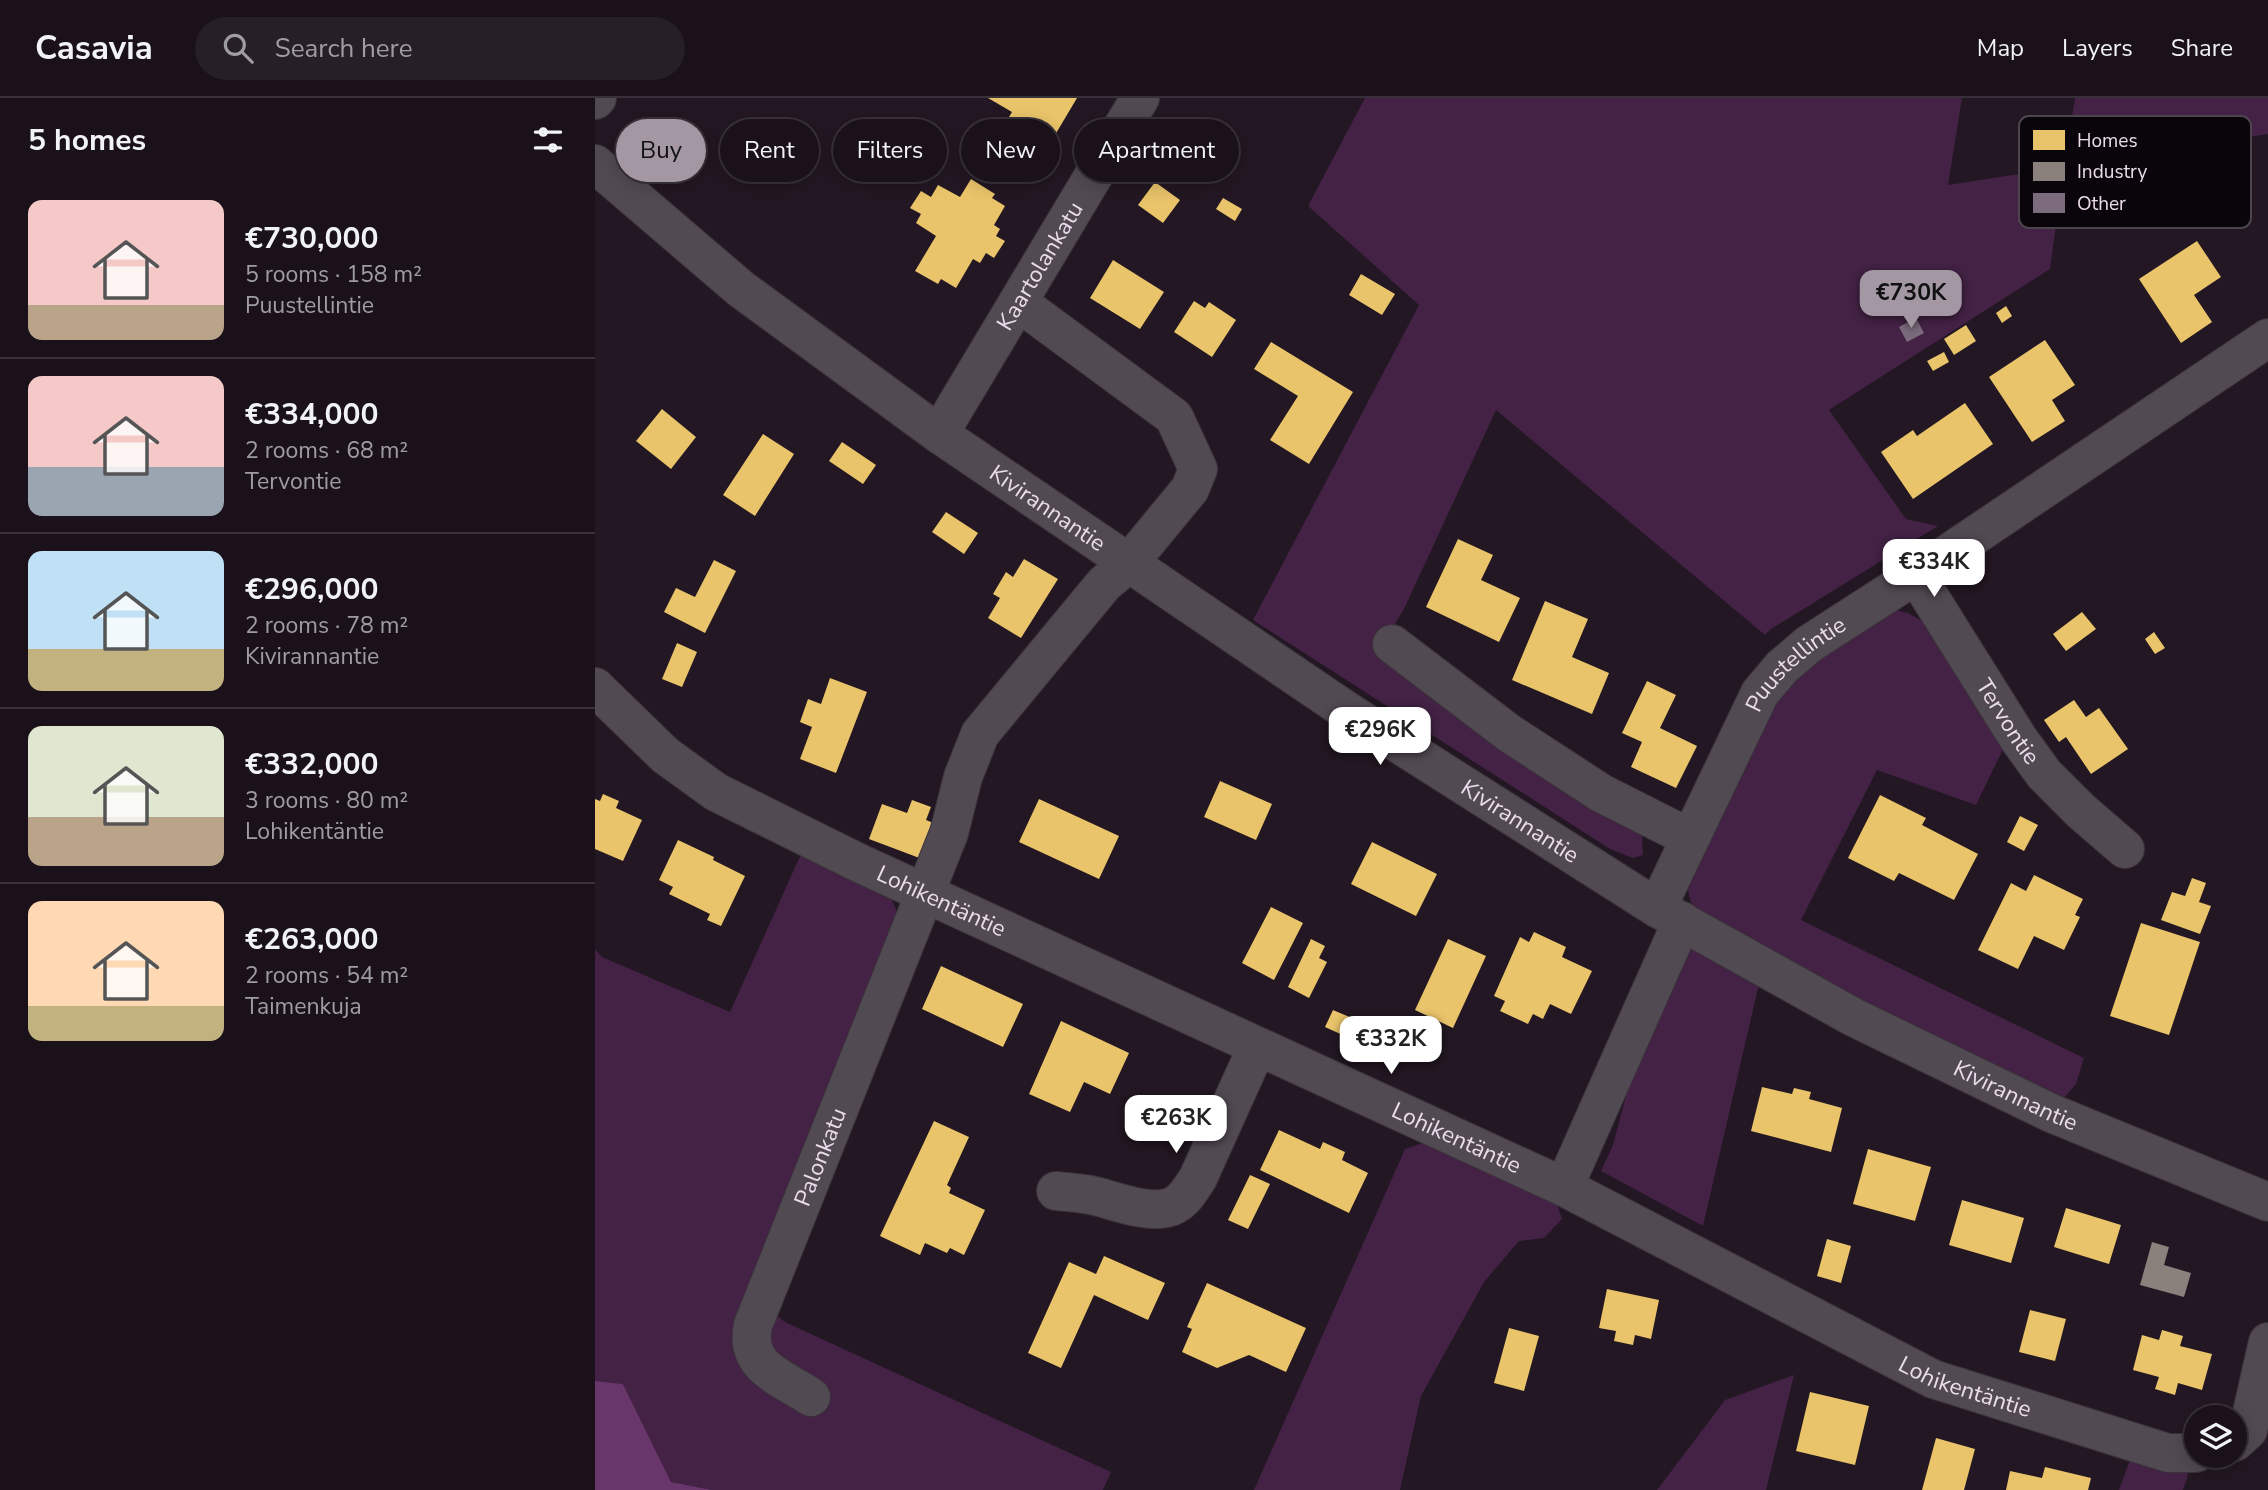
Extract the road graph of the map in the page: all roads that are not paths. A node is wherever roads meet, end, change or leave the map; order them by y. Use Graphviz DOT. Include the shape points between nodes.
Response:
graph roads {
  1 [pos="1140,98"];
  2 [pos="595,164"];
  3 [pos="1018,302"];
  4 [pos="2268,338"];
  5 [pos="939,434"];
  6 [pos="1129,563"];
  7 [pos="1916,575"];
  8 [pos="1392,644"];
  9 [pos="595,687"];
  10 [pos="1690,838"];
  11 [pos="2125,849"];
  12 [pos="925,894"];
  13 [pos="1670,915"];
  14 [pos="1257,1047"];
  15 [pos="1564,1187"];
  16 [pos="1056,1191"];
  17 [pos="2268,1202"];
  18 [pos="2268,1342"];
  19 [pos="811,1397"];
  20 [pos="2247,1431"];
  21 [pos="2184,1453"];
  1 -- 3 [label="street, Kaartolankatu"];
  2 -- 5 [label="street, Kivirannantie" via="741,289"];
  3 -- 5 [label="street, Kaartolankatu"];
  3 -- 6 [label="street, Palonkatu" via="1174,417 1198,469 1191,489"];
  4 -- 7 [label="street, Puustellintie"];
  5 -- 6 [label="street, Kivirannantie"];
  6 -- 12 [label="street, Palonkatu" via="1104,584 980,734"];
  6 -- 13 [label="street, Kivirannantie" via="1347,711"];
  7 -- 10 [label="street, Puustellintie" via="1809,644 1782,667 1760,693"];
  7 -- 11 [label="street, Tervontie" via="2044,774"];
  8 -- 10 [label="street" via="1509,733 1601,793"];
  9 -- 12 [label="street, Lohikentäntie" via="665,755 716,792"];
  10 -- 13 [label="street, Puustellintie"];
  12 -- 14 [label="street, Lohikentäntie"];
  12 -- 19 [label="street, Palonkatu" via="751,1336 757,1362"];
  13 -- 15 [label="street, Puustellintie"];
  13 -- 17 [label="street, Kivirannantie" via="1854,1018 2051,1113"];
  14 -- 15 [label="street, Lohikentäntie"];
  14 -- 16 [label="street" via="1198,1178 1177,1204 1165,1209 1143,1207"];
  15 -- 21 [label="street, Lohikentäntie" via="1933,1379 2168,1453"];
  18 -- 20 [label="street"];
}
